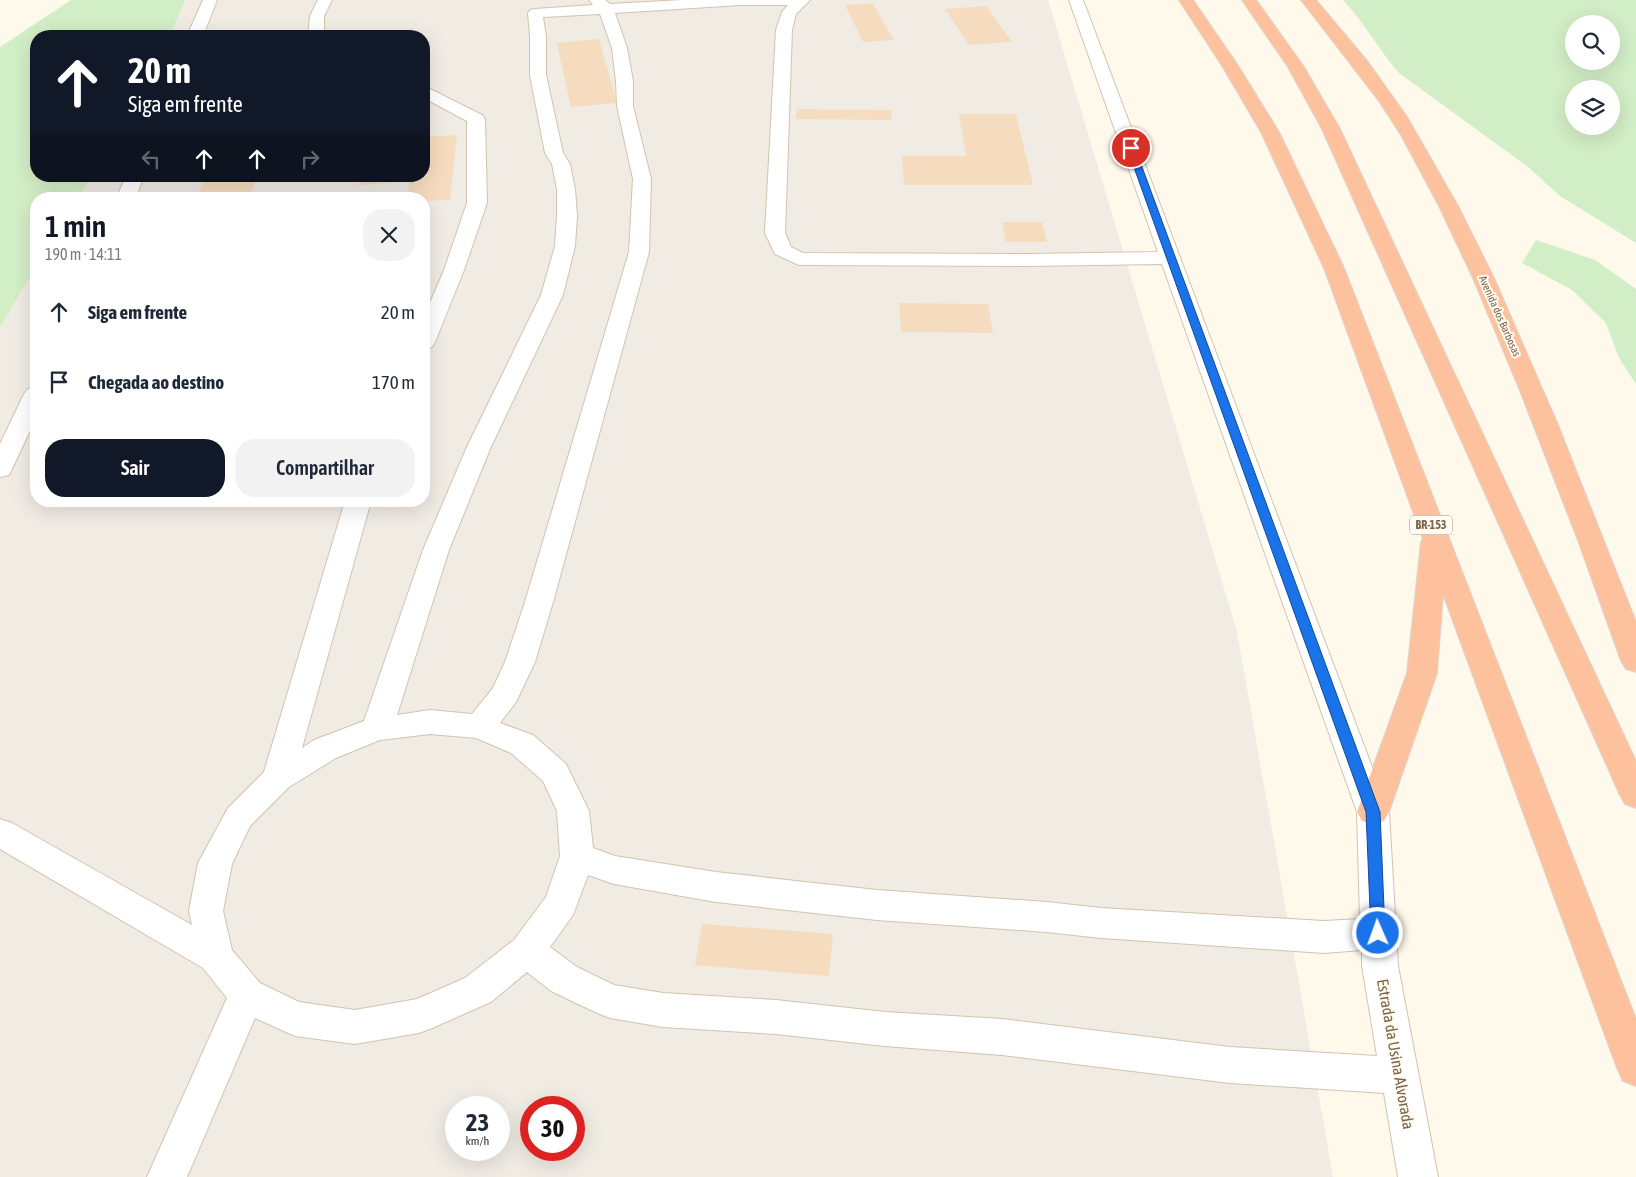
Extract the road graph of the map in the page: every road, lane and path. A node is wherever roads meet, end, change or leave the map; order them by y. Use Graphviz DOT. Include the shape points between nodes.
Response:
graph roads {
  1 [pos="210,0"];
  2 [pos="325,0"];
  3 [pos="802,0"];
  4 [pos="1076,0"];
  5 [pos="1186,0"];
  6 [pos="1249,0"];
  7 [pos="1308,0"];
  8 [pos="601,5"];
  9 [pos="543,6"];
  10 [pos="198,30"];
  11 [pos="316,30"];
  12 [pos="430,93"];
  13 [pos="1171,258"];
  14 [pos="430,328"];
  15 [pos="30,406"];
  16 [pos="0,469"];
  17 [pos="356,507"];
  18 [pos="1435,536"];
  19 [pos="1636,661"];
  20 [pos="479,727"];
  21 [pos="377,730"];
  22 [pos="278,778"];
  23 [pos="1636,795"];
  24 [pos="1373,812"];
  25 [pos="0,834"];
  26 [pos="577,856"];
  27 [pos="1378,933"];
  28 [pos="527,951"];
  29 [pos="216,957"];
  30 [pos="247,995"];
  31 [pos="1636,1068"];
  32 [pos="1400,1076"];
  33 [pos="1419,1175"];
  34 [pos="167,1177"];
  1 -- 10 [label="street"];
  2 -- 11 [label="street" via="317,16"];
  3 -- 8 [label="street"];
  3 -- 13 [label="street" via="789,12 784,30 775,234 782,250 799,259"];
  4 -- 13 [label="street, Estrada da Usina Alvorada"];
  5 -- 18 [label="highway, BR-153" via="1270,132 1334,268"];
  6 -- 23 [label="highway" via="1296,67 1331,129"];
  7 -- 19 [label="highway, Avenida dos Barbosas" via="1356,57 1409,134 1465,237 1518,356"];
  8 -- 9 [label="street"];
  8 -- 20 [label="street" via="617,35 623,63 625,106 642,179 639,252 520,662 505,694"];
  9 -- 21 [label="street" via="538,37 538,75 554,153 561,164 566,189 565,246 552,295 478,449 436,550"];
  12 -- 14 [label="street" via="476,119 477,204"];
  13 -- 24 [label="street, Estrada da Usina Alvorada"];
  15 -- 16 [label="street"];
  17 -- 22 [label="street"];
  18 -- 24 [label="highway" via="1422,673"];
  18 -- 31 [label="highway, BR-153"];
  20 -- 21 [label="street" via="430,722"];
  20 -- 26 [label="street" via="522,744 555,773 573,811"];
  21 -- 22 [label="street" via="325,748"];
  22 -- 29 [label="street" via="240,818 215,863 206,912"];
  24 -- 27 [label="street, Estrada da Usina Alvorada"];
  25 -- 29 [label="street"];
  26 -- 27 [label="street" via="614,870 716,887 877,905 1324,937"];
  26 -- 28 [label="street" via="561,904"];
  27 -- 32 [label="street, Estrada da Usina Alvorada" via="1380,966"];
  28 -- 30 [label="street" via="478,990 418,1016 382,1022 355,1026 295,1020"];
  28 -- 32 [label="street" via="564,979 610,1001 664,1010 1002,1037 1230,1065"];
  29 -- 30 [label="street"];
  30 -- 34 [label="street"];
  32 -- 33 [label="street, Estrada da Usina Alvorada"];
}
